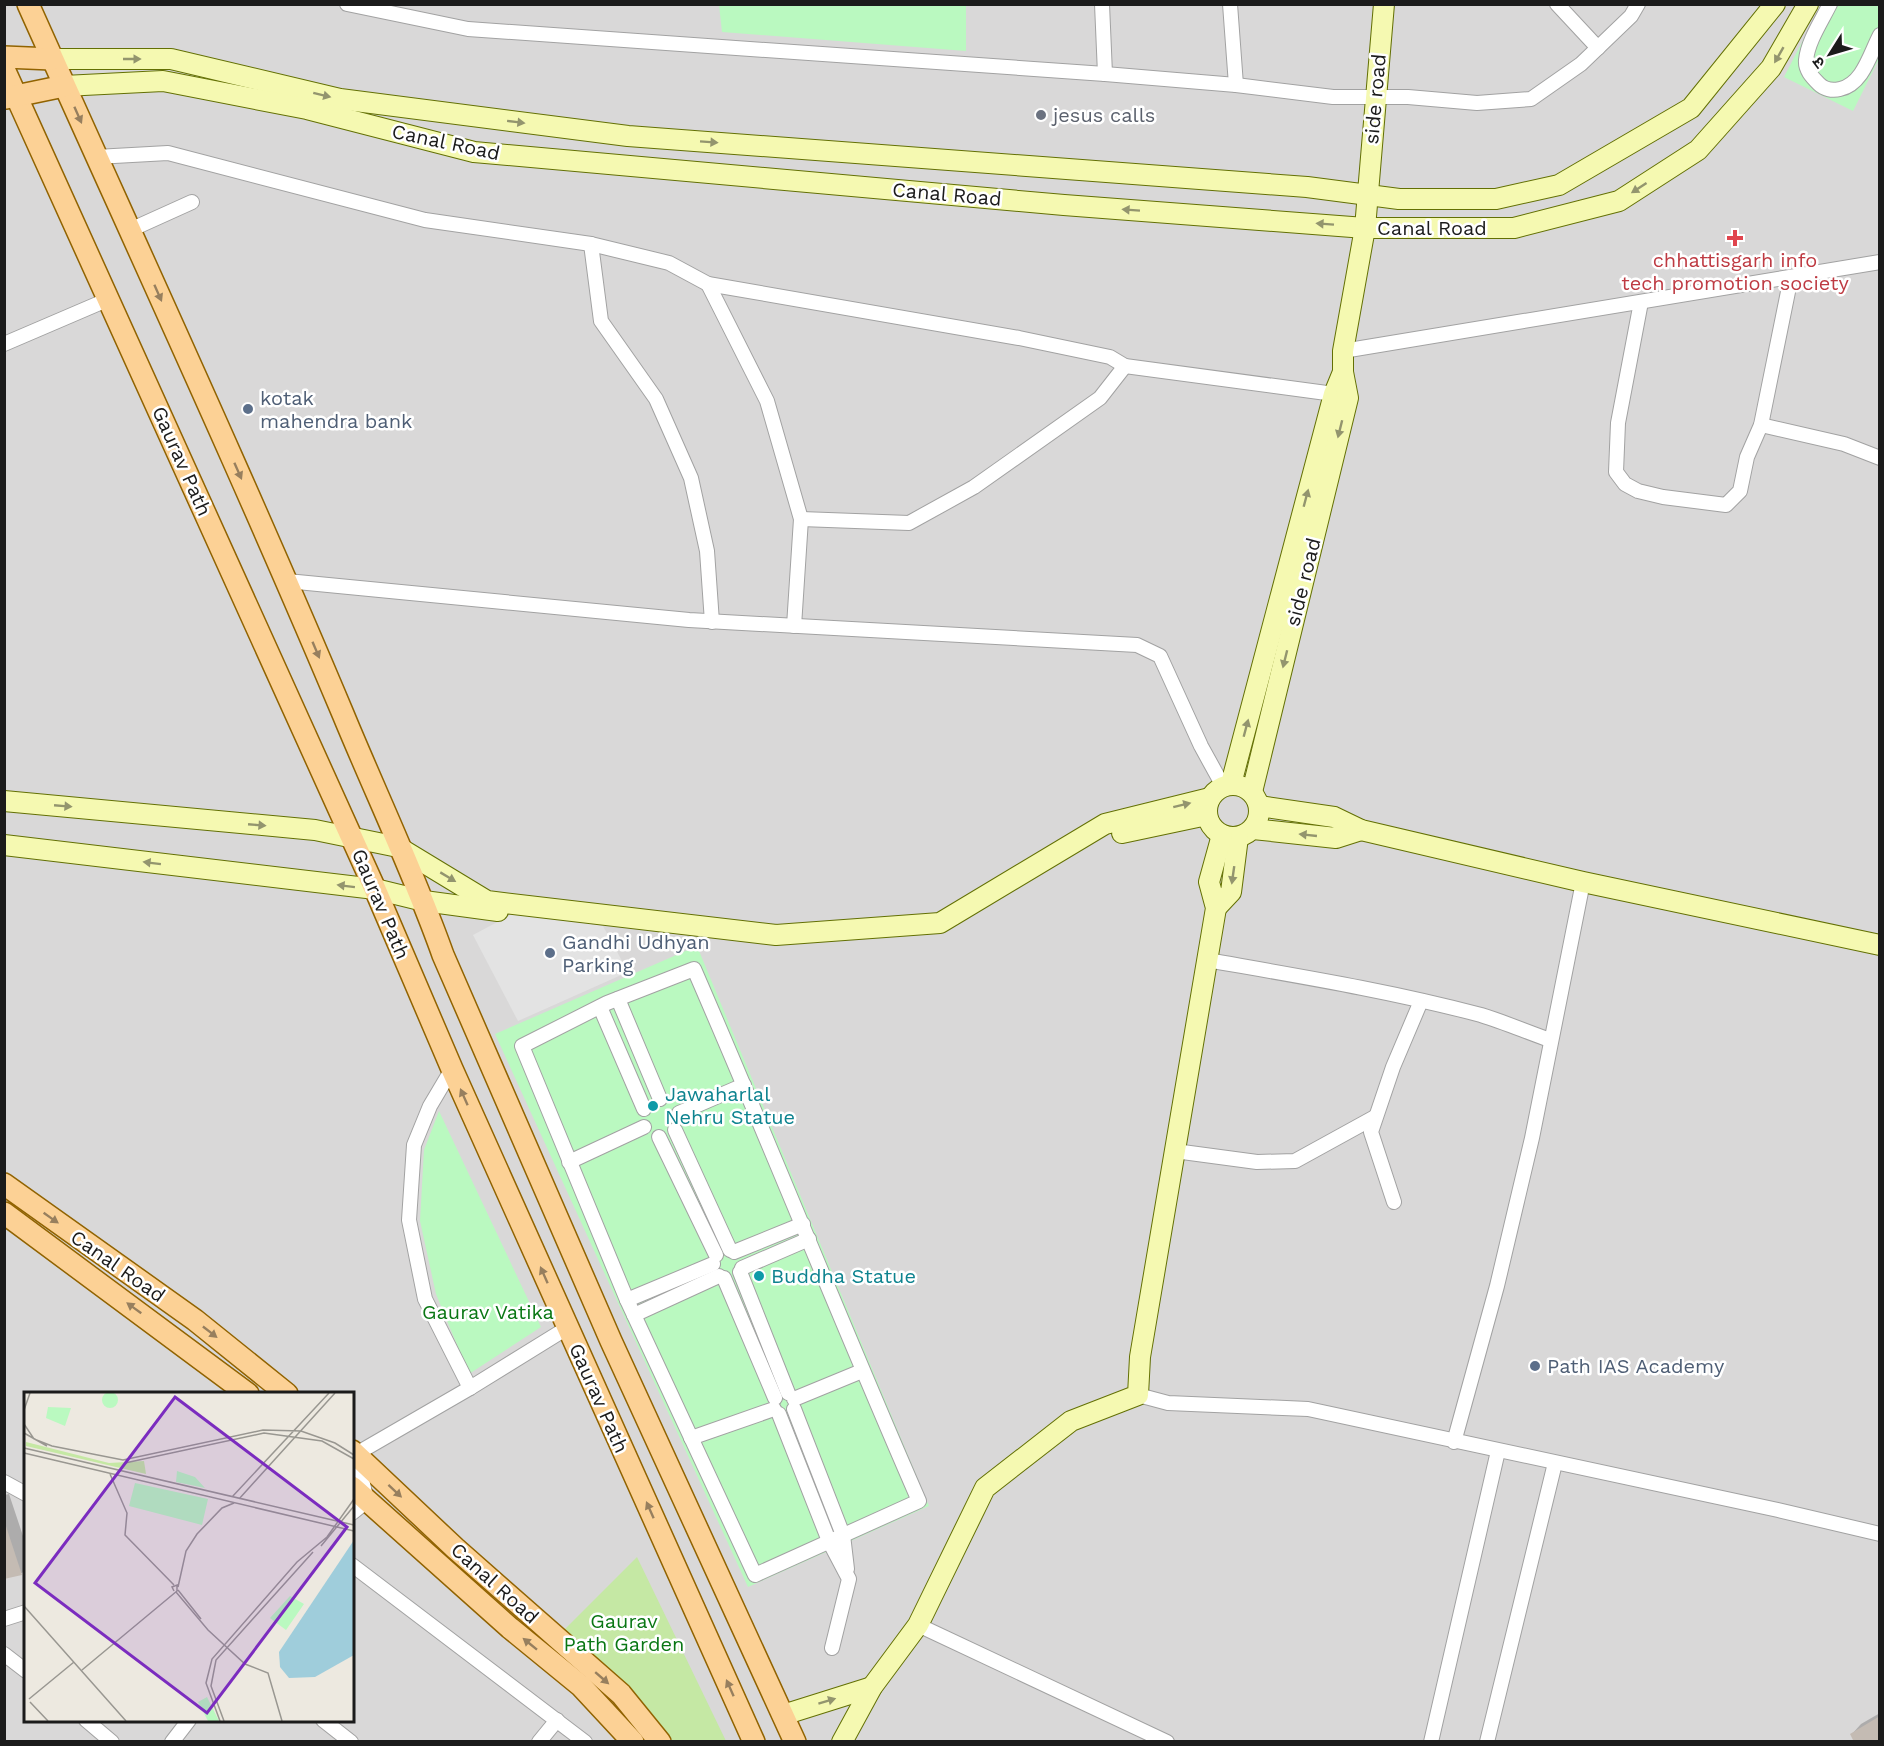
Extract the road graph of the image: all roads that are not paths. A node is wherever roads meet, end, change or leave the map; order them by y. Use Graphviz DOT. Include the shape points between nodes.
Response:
graph roads {
  1 [pos="28,4"];
  2 [pos="347,4"];
  3 [pos="1102,4"];
  4 [pos="1230,4"];
  5 [pos="1384,4"];
  6 [pos="1557,4"];
  7 [pos="1638,4"];
  8 [pos="1775,4"];
  9 [pos="1808,4"];
  10 [pos="1830,4"];
  11 [pos="1880,35"];
  12 [pos="1598,48"];
  13 [pos="4,57"];
  14 [pos="52,59"];
  15 [pos="4,69"];
  16 [pos="1106,74"];
  17 [pos="1236,85"];
  18 [pos="64,86"];
  19 [pos="1376,96"];
  20 [pos="11,97"];
  21 [pos="96,157"];
  22 [pos="1367,196"];
  23 [pos="192,202"];
  24 [pos="1365,228"];
  25 [pos="129,230"];
  26 [pos="591,244"];
  27 [pos="1880,262"];
  28 [pos="1791,277"];
  29 [pos="708,284"];
  30 [pos="110,299"];
  31 [pos="1641,302"];
  32 [pos="4,344"];
  33 [pos="1343,351"];
  34 [pos="1125,366"];
  35 [pos="1343,372"];
  36 [pos="1334,394"];
  37 [pos="1761,425"];
  38 [pos="1880,458"];
  39 [pos="801,519"];
  40 [pos="287,581"];
  41 [pos="712,622"];
  42 [pos="794,626"];
  43 [pos="1218,796"];
  44 [pos="1256,799"];
  45 [pos="4,801"];
  46 [pos="1361,830"];
  47 [pos="1238,833"];
  48 [pos="352,837"];
  49 [pos="4,845"];
  50 [pos="398,847"];
  51 [pos="1583,882"];
  52 [pos="375,889"];
  53 [pos="423,901"];
  54 [pos="1880,945"];
  55 [pos="1207,960"];
  56 [pos="606,1001"];
  57 [pos="1421,1001"];
  58 [pos="1550,1040"];
  59 [pos="452,1069"];
  60 [pos="744,1085"];
  61 [pos="660,1099"];
  62 [pos="644,1109"];
  63 [pos="679,1113"];
  64 [pos="1376,1117"];
  65 [pos="644,1127"];
  66 [pos="675,1130"];
  67 [pos="659,1137"];
  68 [pos="1175,1151"];
  69 [pos="568,1162"];
  70 [pos="4,1184"];
  71 [pos="1394,1202"];
  72 [pos="4,1213"];
  73 [pos="803,1224"];
  74 [pos="809,1239"];
  75 [pos="723,1262"];
  76 [pos="627,1300"];
  77 [pos="634,1315"];
  78 [pos="567,1328"];
  79 [pos="862,1371"];
  80 [pos="470,1388"];
  81 [pos="245,1392"];
  82 [pos="285,1392"];
  83 [pos="1138,1395"];
  84 [pos="784,1404"];
  85 [pos="691,1438"];
  86 [pos="1454,1442"];
  87 [pos="1498,1451"];
  88 [pos="354,1452"];
  89 [pos="1555,1463"];
  90 [pos="4,1482"];
  91 [pos="24,1493"];
  92 [pos="357,1500"];
  93 [pos="1880,1534"];
  94 [pos="843,1535"];
  95 [pos="829,1541"];
  96 [pos="354,1567"];
  97 [pos="849,1578"];
  98 [pos="24,1613"];
  99 [pos="4,1619"];
  100 [pos="918,1625"];
  101 [pos="832,1648"];
  102 [pos="4,1654"];
  103 [pos="24,1669"];
  104 [pos="872,1687"];
  105 [pos="783,1715"];
  106 [pos="557,1720"];
  107 [pos="88,1722"];
  108 [pos="187,1722"];
  109 [pos="326,1722"];
  110 [pos="112,1742"];
  111 [pos="172,1742"];
  112 [pos="351,1742"];
  113 [pos="539,1742"];
  114 [pos="585,1742"];
  115 [pos="633,1742"];
  116 [pos="660,1742"];
  117 [pos="754,1742"];
  118 [pos="795,1742"];
  119 [pos="842,1742"];
  120 [pos="1167,1742"];
  121 [pos="1431,1742"];
  122 [pos="1487,1742"];
  1 -- 14 [label="main road"];
  2 -- 16 [label="street" via="468,29"];
  3 -- 16 [label="street"];
  4 -- 17 [label="street"];
  5 -- 19 [label="street, side road"];
  6 -- 12 [label="street"];
  7 -- 12 [label="street"];
  8 -- 22 [label="street, Canal Road" via="1691,108 1559,185 1496,199"];
  9 -- 24 [label="street, Canal Road, one-way" via="1771,68 1698,150 1619,201 1514,228"];
  10 -- 11 [label="street" via="1805,62 1810,76 1824,88 1846,88 1857,80"];
  12 -- 19 [label="street" via="1531,99 1477,103"];
  13 -- 14 [label="main road"];
  14 -- 18 [label="main road"];
  14 -- 22 [label="street, Canal Road, one-way" via="171,59 339,99 628,136 1307,188"];
  15 -- 20 [label="main road, Gaurav Path"];
  16 -- 17 [label="street"];
  17 -- 19 [label="street" via="1333,97"];
  18 -- 20 [label="main road, Canal Road"];
  18 -- 21 [label="main road, one-way"];
  24 -- 18 [label="street, Canal Road, one-way" via="474,152 307,109 163,81"];
  19 -- 22 [label="street, side road"];
  20 -- 30 [label="main road, Gaurav Path"];
  21 -- 25 [label="main road"];
  21 -- 26 [label="street" via="168,153 425,220"];
  22 -- 24 [label="street, side road"];
  23 -- 25 [label="street"];
  24 -- 33 [label="street, side road"];
  25 -- 40 [label="main road, one-way"];
  26 -- 29 [label="street" via="669,263"];
  26 -- 41 [label="street" via="602,321 656,399 691,478 707,551"];
  27 -- 28 [label="street"];
  28 -- 31 [label="street"];
  28 -- 37 [label="street"];
  29 -- 34 [label="street" via="1019,338 1110,357"];
  29 -- 39 [label="street" via="767,401"];
  30 -- 32 [label="street"];
  30 -- 48 [label="main road, Gaurav Path"];
  31 -- 33 [label="street"];
  31 -- 37 [label="street" via="1618,423 1616,472 1625,484 1638,492 1662,497 1726,505 1740,491 1747,457"];
  33 -- 35 [label="street, side road"];
  34 -- 36 [label="street"];
  34 -- 39 [label="street" via="1100,398 974,487 909,523"];
  35 -- 36 [label="street, side road"];
  35 -- 44 [label="street, side road, one-way" via="1348,398"];
  43 -- 36 [label="street, side road, one-way"];
  37 -- 38 [label="street" via="1844,444"];
  39 -- 42 [label="street"];
  40 -- 41 [label="street"];
  40 -- 50 [label="main road, one-way"];
  41 -- 42 [label="street"];
  42 -- 43 [label="street" via="1137,645 1160,657 1201,746"];
  43 -- 44 [label="street" via="1246,788"];
  43 -- 47 [label="street" via="1210,823"];
  50 -- 43 [label="street, one-way" via="487,901 776,935 940,923 1105,824"];
  43 -- 53 [label="street" via="1109,836 948,933 786,943 712,938"];
  44 -- 46 [label="street" via="1334,817"];
  44 -- 47 [label="street" via="1260,814"];
  45 -- 48 [label="street, one-way" via="315,830"];
  46 -- 47 [label="street, one-way" via="1336,838"];
  46 -- 51 [label="street"];
  47 -- 55 [label="street" via="1209,882 1216,908"];
  48 -- 50 [label="street"];
  48 -- 52 [label="main road, Gaurav Path"];
  52 -- 49 [label="street, one-way"];
  50 -- 53 [label="main road"];
  51 -- 54 [label="street"];
  51 -- 58 [label="street"];
  52 -- 53 [label="street"];
  52 -- 59 [label="main road, Gaurav Path"];
  53 -- 105 [label="main road" via="610,1341"];
  55 -- 57 [label="street"];
  55 -- 68 [label="street"];
  56 -- 60 [label="street" via="694,969"];
  56 -- 61 [label="street"];
  56 -- 62 [label="street"];
  56 -- 69 [label="street" via="522,1046"];
  57 -- 58 [label="street" via="1483,1016"];
  57 -- 64 [label="street"];
  58 -- 86 [label="street" via="1532,1138 1497,1286"];
  78 -- 59 [label="main road, Gaurav Path, one-way"];
  59 -- 80 [label="street" via="430,1106 414,1145 409,1220 425,1299"];
  60 -- 63 [label="street"];
  60 -- 73 [label="street"];
  64 -- 68 [label="street" via="1295,1161 1257,1162"];
  64 -- 71 [label="street" via="1371,1132"];
  65 -- 69 [label="street"];
  66 -- 75 [label="street"];
  67 -- 75 [label="street"];
  68 -- 83 [label="street" via="1140,1357"];
  69 -- 76 [label="street"];
  70 -- 82 [label="main road, Canal Road, one-way" via="195,1320"];
  81 -- 72 [label="main road, one-way"];
  73 -- 74 [label="street"];
  73 -- 75 [label="street"];
  74 -- 79 [label="street"];
  74 -- 84 [label="street" via="741,1270"];
  75 -- 76 [label="street"];
  75 -- 77 [label="street"];
  75 -- 84 [label="street"];
  76 -- 77 [label="street"];
  77 -- 85 [label="street"];
  78 -- 80 [label="street"];
  117 -- 78 [label="main road, Gaurav Path, one-way"];
  79 -- 84 [label="street"];
  79 -- 94 [label="street" via="919,1501"];
  80 -- 88 [label="street"];
  83 -- 86 [label="street" via="1168,1403 1308,1409"];
  83 -- 100 [label="street" via="1071,1421 985,1488"];
  84 -- 85 [label="street"];
  84 -- 94 [label="street"];
  84 -- 95 [label="street"];
  85 -- 95 [label="street" via="755,1575"];
  86 -- 87 [label="street"];
  87 -- 89 [label="street"];
  87 -- 121 [label="street"];
  88 -- 92 [label="street"];
  88 -- 116 [label="main road, Canal Road, one-way" via="455,1548 621,1694"];
  89 -- 93 [label="street"];
  89 -- 122 [label="street"];
  90 -- 91 [label="street"];
  115 -- 92 [label="main road, one-way" via="581,1686"];
  94 -- 95 [label="street"];
  94 -- 97 [label="street"];
  95 -- 97 [label="street"];
  96 -- 106 [label="street"];
  97 -- 101 [label="street"];
  98 -- 99 [label="street"];
  100 -- 104 [label="street"];
  100 -- 120 [label="street"];
  102 -- 103 [label="street"];
  105 -- 104 [label="street, one-way"];
  104 -- 119 [label="street"];
  105 -- 118 [label="main road"];
  106 -- 113 [label="street"];
  106 -- 114 [label="street"];
  107 -- 110 [label="street"];
  108 -- 111 [label="street"];
  109 -- 112 [label="street"];
}
